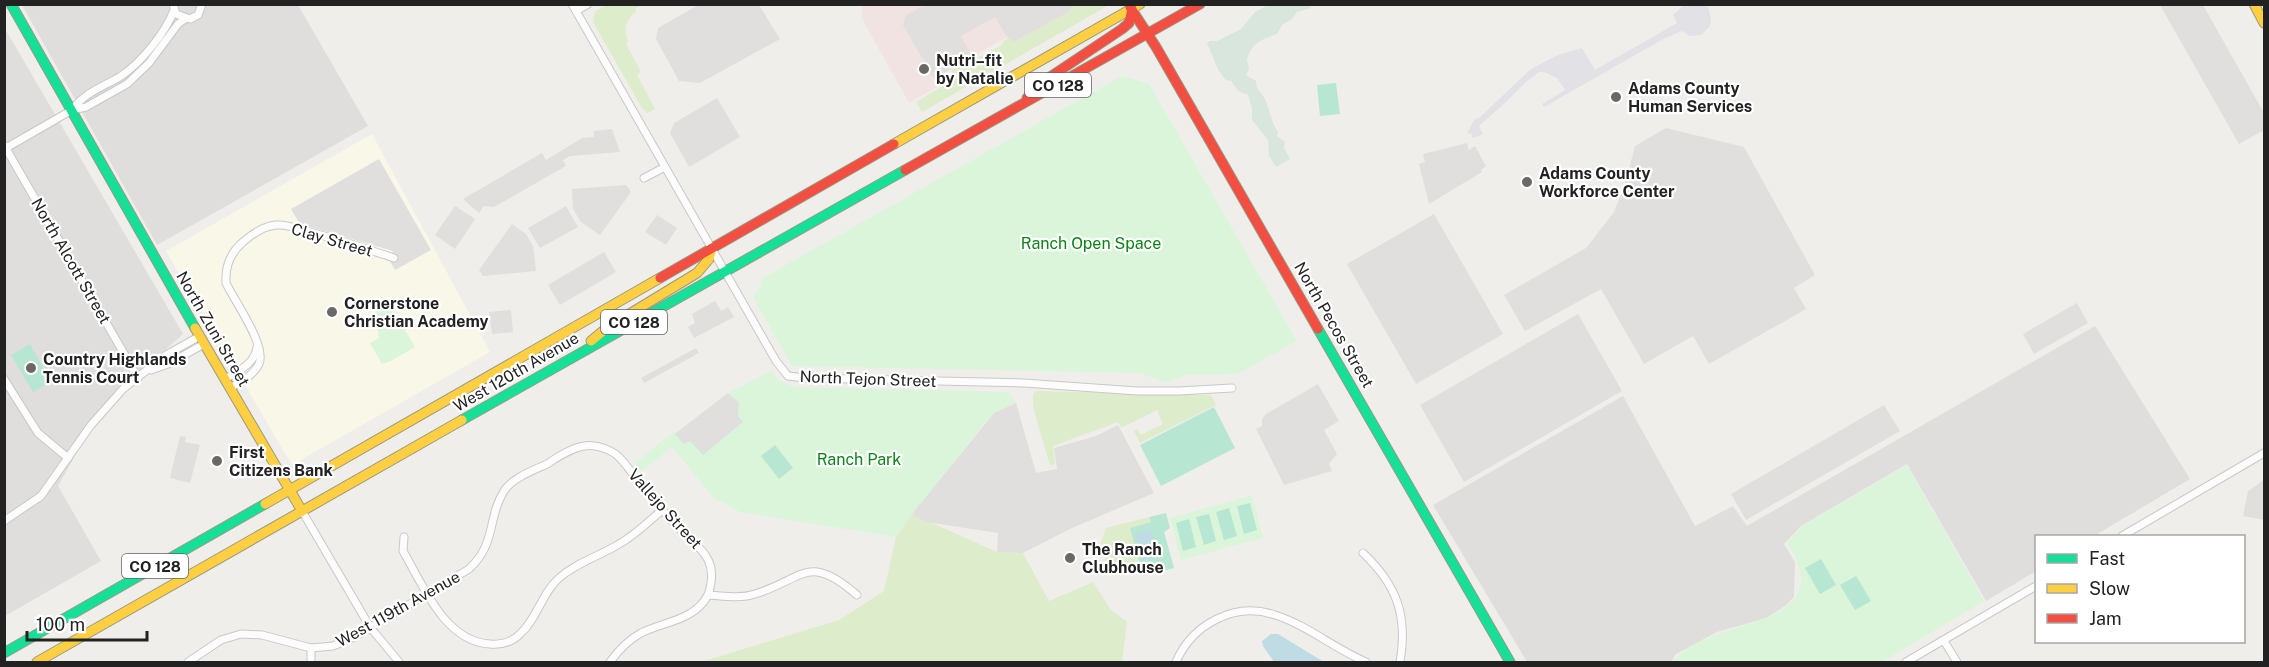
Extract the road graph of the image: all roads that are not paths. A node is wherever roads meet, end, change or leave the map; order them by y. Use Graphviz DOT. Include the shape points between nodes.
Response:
graph roads {
  1 [pos="11,4"];
  2 [pos="202,4"];
  3 [pos="588,4"];
  4 [pos="1200,4"];
  5 [pos="2254,4"];
  6 [pos="1134,6"];
  7 [pos="173,7"];
  8 [pos="574,8"];
  9 [pos="185,19"];
  10 [pos="2265,23"];
  11 [pos="1148,34"];
  12 [pos="72,110"];
  13 [pos="1014,111"];
  14 [pos="5,147"];
  15 [pos="665,167"];
  16 [pos="644,178"];
  17 [pos="712,248"];
  18 [pos="394,258"];
  19 [pos="724,271"];
  20 [pos="202,340"];
  21 [pos="257,341"];
  22 [pos="566,360"];
  23 [pos="138,378"];
  24 [pos="4,379"];
  25 [pos="225,379"];
  26 [pos="230,388"];
  27 [pos="1232,388"];
  28 [pos="588,445"];
  29 [pos="2265,453"];
  30 [pos="68,458"];
  31 [pos="289,489"];
  32 [pos="662,510"];
  33 [pos="302,511"];
  34 [pos="4,521"];
  35 [pos="2125,535"];
  36 [pos="404,537"];
  37 [pos="1364,553"];
  38 [pos="2035,587"];
  39 [pos="428,594"];
  40 [pos="708,595"];
  41 [pos="857,595"];
  42 [pos="370,627"];
  43 [pos="1944,641"];
  44 [pos="311,648"];
  45 [pos="4,653"];
  46 [pos="37,663"];
  47 [pos="188,663"];
  48 [pos="311,663"];
  49 [pos="399,663"];
  50 [pos="610,663"];
  51 [pos="1176,663"];
  52 [pos="1366,663"];
  53 [pos="1400,663"];
  54 [pos="1510,663"];
  55 [pos="1906,663"];
  56 [pos="1957,663"];
  1 -- 12 [label="main road, North Zuni Street"];
  2 -- 9 [label="street" via="198,15"];
  3 -- 8 [label="street"];
  4 -- 11 [label="main road, West 120th Avenue / CO 128"];
  5 -- 10 [label="main road"];
  6 -- 11 [label="main road, North Pecos Street"];
  6 -- 13 [label="main road" via="1129,23 1047,79"];
  6 -- 17 [label="main road, West 120th Avenue / CO 128"];
  7 -- 9 [label="street"];
  7 -- 12 [label="street" via="170,20 136,64 80,99"];
  8 -- 15 [label="street, North Tejon Street"];
  9 -- 12 [label="street" via="127,84 86,107"];
  11 -- 13 [label="main road, West 120th Avenue / CO 128"];
  11 -- 54 [label="main road, North Pecos Street"];
  12 -- 14 [label="street"];
  12 -- 20 [label="main road, North Zuni Street"];
  13 -- 19 [label="main road, West 120th Avenue / CO 128"];
  14 -- 23 [label="street, North Alcott Street"];
  15 -- 16 [label="street"];
  15 -- 17 [label="street, North Tejon Street"];
  17 -- 19 [label="street, North Tejon Street"];
  17 -- 22 [label="main road" via="709,259 697,273 608,327"];
  17 -- 31 [label="main road, West 120th Avenue / CO 128"];
  18 -- 21 [label="street, Clay Street" via="276,225 248,238 239,245 225,273 226,283"];
  19 -- 22 [label="main road, West 120th Avenue / CO 128"];
  19 -- 27 [label="street, North Tejon Street" via="776,361 792,377 1024,382 1137,391"];
  20 -- 23 [label="street" via="166,355"];
  20 -- 25 [label="main road, North Zuni Street"];
  21 -- 25 [label="street" via="254,359"];
  21 -- 26 [label="street" via="261,351 258,366"];
  22 -- 33 [label="main road, West 120th Avenue / CO 128"];
  23 -- 30 [label="street" via="91,425"];
  24 -- 30 [label="street" via="38,433"];
  25 -- 26 [label="main road, North Zuni Street"];
  26 -- 31 [label="main road, North Zuni Street"];
  28 -- 32 [label="street, Vallejo Street" via="615,453"];
  28 -- 39 [label="street, West 119th Avenue" via="571,450 507,487 482,555 469,569"];
  29 -- 35 [label="street"];
  30 -- 34 [label="street" via="41,496"];
  31 -- 33 [label="main road, North Zuni Street"];
  31 -- 45 [label="main road, West 120th Avenue / CO 128"];
  32 -- 39 [label="street" via="620,544 562,575 526,627 505,643 484,644 468,639 450,625"];
  32 -- 40 [label="street, Vallejo Street" via="707,556 712,572"];
  33 -- 42 [label="street, North Zuni Street"];
  33 -- 46 [label="main road, West 120th Avenue / CO 128"];
  36 -- 39 [label="street" via="403,551"];
  37 -- 53 [label="street" via="1382,573 1397,600 1403,633"];
  38 -- 43 [label="street"];
  39 -- 42 [label="street, West 119th Avenue"];
  40 -- 41 [label="street" via="749,596 799,574 819,572 835,576"];
  40 -- 50 [label="street" via="693,613 632,639"];
  42 -- 44 [label="street, West 119th Avenue" via="333,646"];
  42 -- 49 [label="street, North Zuni Street"];
  43 -- 55 [label="street"];
  43 -- 56 [label="street"];
  44 -- 47 [label="street, West 119th Avenue" via="262,635 241,634 221,639"];
  44 -- 48 [label="street"];
  51 -- 52 [label="street" via="1186,643 1203,627 1218,618 1252,612 1273,614"];
}
